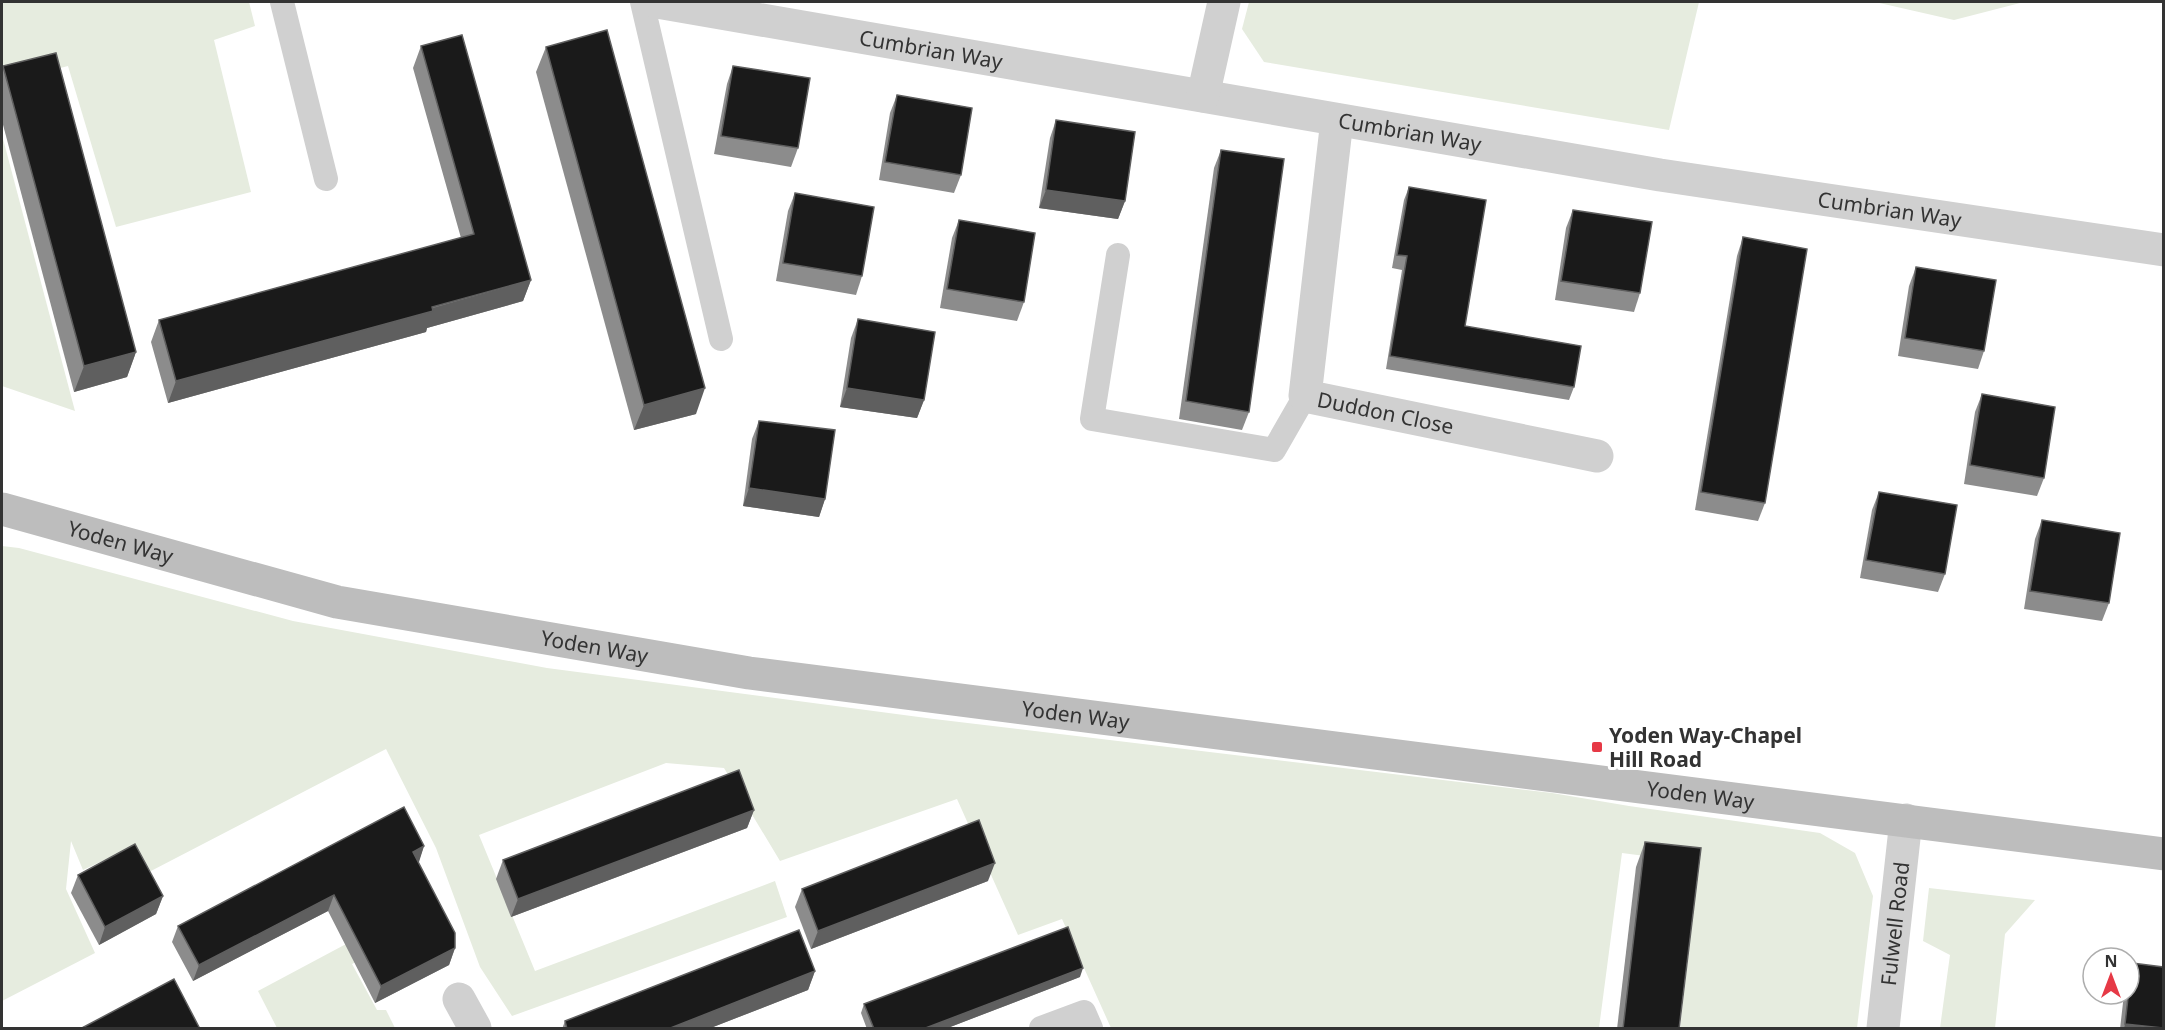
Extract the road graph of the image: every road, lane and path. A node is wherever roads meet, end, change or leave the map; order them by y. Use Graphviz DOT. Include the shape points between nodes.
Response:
graph roads {
  1 [pos="282,2"];
  2 [pos="642,2"];
  3 [pos="657,2"];
  4 [pos="1224,2"];
  5 [pos="1203,96"];
  6 [pos="1337,120"];
  7 [pos="326,179"];
  8 [pos="2163,249"];
  9 [pos="1118,255"];
  10 [pos="721,339"];
  11 [pos="1305,396"];
  12 [pos="1597,456"];
  13 [pos="2,509"];
  14 [pos="1906,820"];
  15 [pos="2163,854"];
  16 [pos="459,999"];
  17 [pos="475,1029"];
  18 [pos="1041,1029"];
  19 [pos="1091,1029"];
  20 [pos="1883,1029"];
  1 -- 7 [label="lane"];
  2 -- 10 [label="lane"];
  3 -- 5 [label="street, Cumbrian Way"];
  4 -- 5 [label="street"];
  5 -- 6 [label="street, Cumbrian Way"];
  6 -- 8 [label="street, Cumbrian Way" via="1660,176"];
  6 -- 11 [label="street, Duddon Close"];
  9 -- 11 [label="lane" via="1092,419 1274,450"];
  11 -- 12 [label="street, Duddon Close"];
  13 -- 14 [label="main road, Yoden Way" via="337,602 749,673"];
  14 -- 15 [label="main road, Yoden Way"];
  14 -- 20 [label="street, Fulwell Road"];
  16 -- 17 [label="street"];
  18 -- 19 [label="lane" via="1084,1012"];
}
